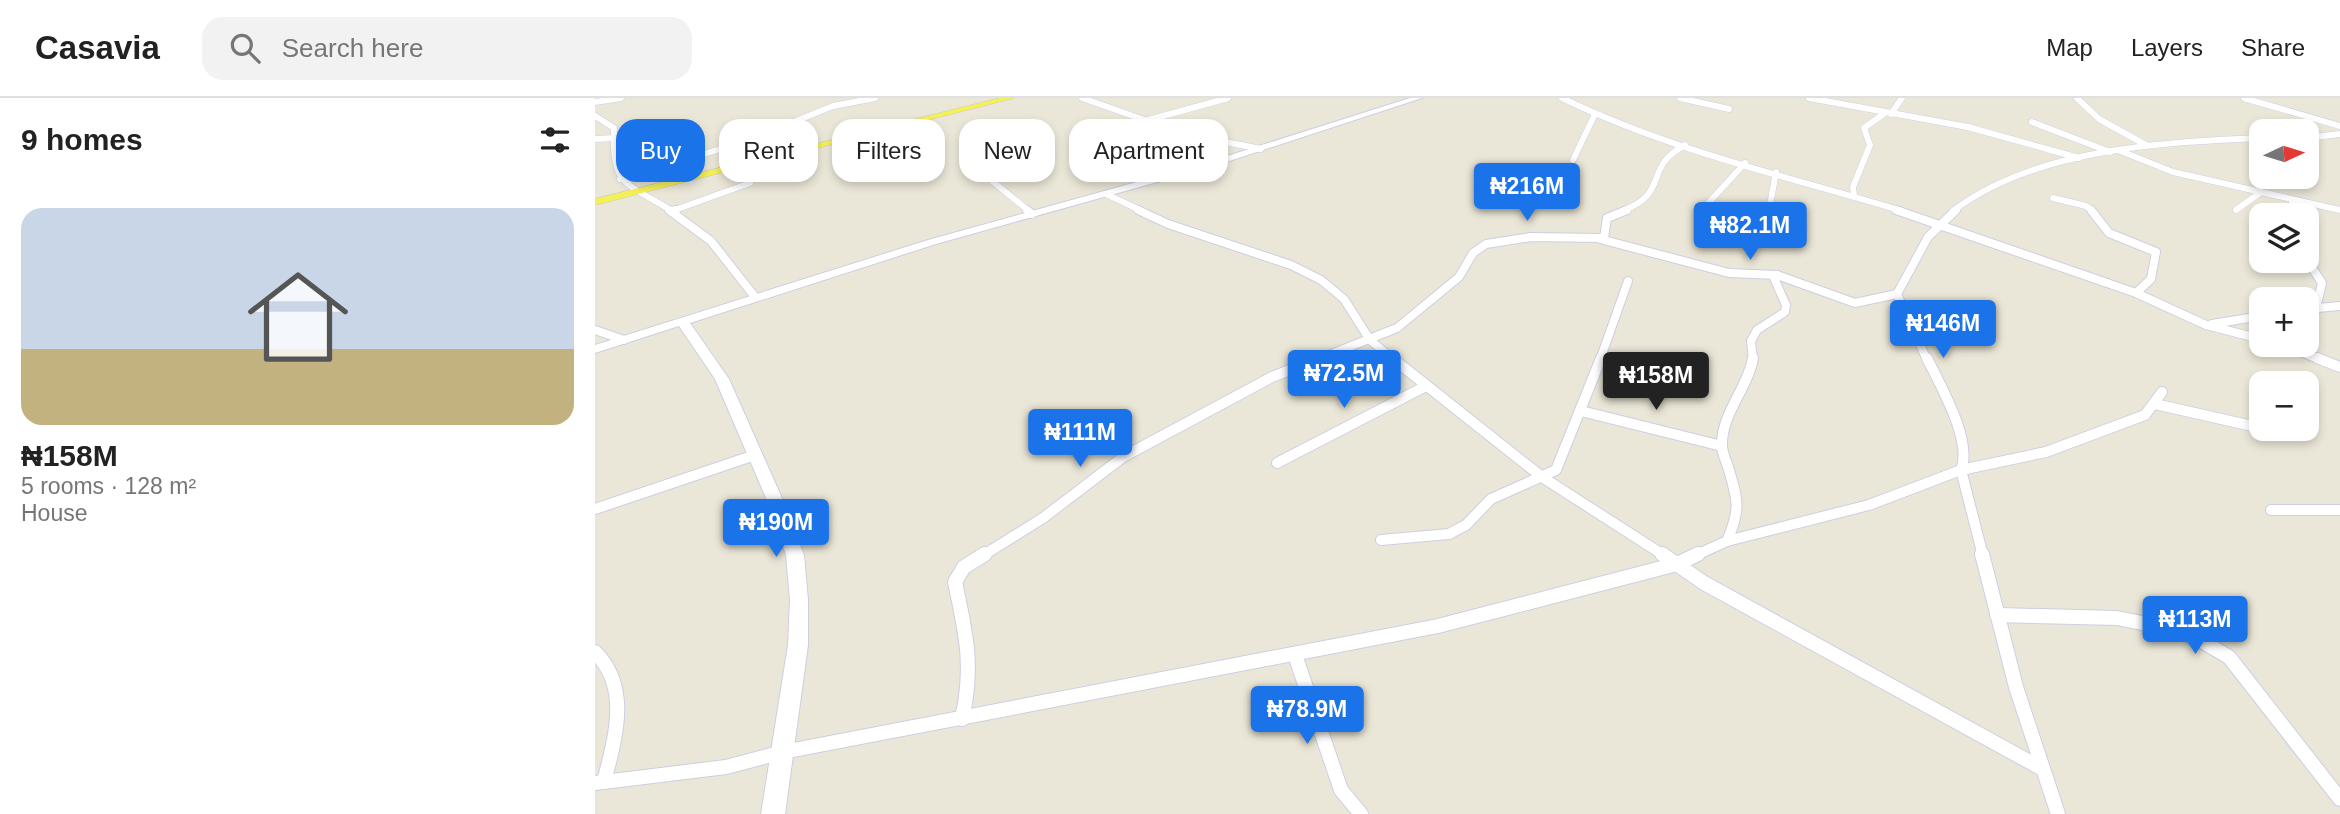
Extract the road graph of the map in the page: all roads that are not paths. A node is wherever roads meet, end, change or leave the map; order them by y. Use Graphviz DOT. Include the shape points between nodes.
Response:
graph roads {
  1 [pos="621,98"];
  2 [pos="875,98"];
  3 [pos="1010,98"];
  4 [pos="1082,98"];
  5 [pos="1228,98"];
  6 [pos="1418,98"];
  7 [pos="1562,98"];
  8 [pos="1680,98"];
  9 [pos="1809,98"];
  10 [pos="1902,98"];
  11 [pos="2077,98"];
  12 [pos="2244,98"];
  13 [pos="857,99"];
  14 [pos="595,102"];
  15 [pos="1729,109"];
  16 [pos="1888,113"];
  17 [pos="1594,114"];
  18 [pos="595,116"];
  19 [pos="1140,119"];
  20 [pos="1152,119"];
  21 [pos="2032,122"];
  22 [pos="2340,125"];
  23 [pos="2340,134"];
  24 [pos="2319,137"];
  25 [pos="615,138"];
  26 [pos="595,139"];
  27 [pos="2249,139"];
  28 [pos="1228,144"];
  29 [pos="1685,145"];
  30 [pos="2145,145"];
  31 [pos="1261,149"];
  32 [pos="2113,150"];
  33 [pos="705,154"];
  34 [pos="2081,159"];
  35 [pos="1573,160"];
  36 [pos="1745,163"];
  37 [pos="616,167"];
  38 [pos="1776,172"];
  39 [pos="624,182"];
  40 [pos="993,182"];
  41 [pos="750,183"];
  42 [pos="637,192"];
  43 [pos="2261,192"];
  44 [pos="1106,194"];
  45 [pos="1854,196"];
  46 [pos="2053,198"];
  47 [pos="2292,201"];
  48 [pos="595,202"];
  49 [pos="2236,210"];
  50 [pos="2340,210"];
  51 [pos="672,211"];
  52 [pos="1701,211"];
  53 [pos="1032,214"];
  54 [pos="1940,223"];
  55 [pos="1766,225"];
  56 [pos="1600,239"];
  57 [pos="2315,273"];
  58 [pos="1777,275"];
  59 [pos="1628,281"];
  60 [pos="2319,290"];
  61 [pos="2136,293"];
  62 [pos="1897,294"];
  63 [pos="755,297"];
  64 [pos="2340,306"];
  65 [pos="2319,308"];
  66 [pos="2249,318"];
  67 [pos="682,321"];
  68 [pos="2206,325"];
  69 [pos="595,330"];
  70 [pos="2249,336"];
  71 [pos="624,340"];
  72 [pos="1370,340"];
  73 [pos="595,349"];
  74 [pos="2314,357"];
  75 [pos="2340,367"];
  76 [pos="1426,386"];
  77 [pos="1581,411"];
  78 [pos="2249,424"];
  79 [pos="1722,446"];
  80 [pos="755,455"];
  81 [pos="1276,463"];
  82 [pos="1961,470"];
  83 [pos="1542,477"];
  84 [pos="595,509"];
  85 [pos="2271,510"];
  86 [pos="2340,510"];
  87 [pos="1381,540"];
  88 [pos="1727,541"];
  89 [pos="1677,564"];
  90 [pos="1997,615"];
  91 [pos="595,652"];
  92 [pos="1295,654"];
  93 [pos="962,719"];
  94 [pos="783,752"];
  95 [pos="2039,767"];
  96 [pos="600,783"];
  97 [pos="2340,799"];
  98 [pos="773,814"];
  99 [pos="1361,814"];
  100 [pos="2058,814"];
  1 -- 14 [label="street"];
  2 -- 13 [label="street"];
  3 -- 42 [label="main road"];
  4 -- 19 [label="street"];
  5 -- 20 [label="street"];
  6 -- 31 [label="main road"];
  7 -- 17 [label="street"];
  8 -- 15 [label="street"];
  9 -- 16 [label="street"];
  10 -- 16 [label="street"];
  11 -- 30 [label="street" via="2099,119"];
  12 -- 22 [label="street"];
  13 -- 33 [label="street"];
  16 -- 34 [label="street" via="1968,127"];
  16 -- 45 [label="street" via="1864,128 1870,145 1853,187"];
  17 -- 29 [label="street"];
  17 -- 35 [label="street"];
  18 -- 25 [label="street" via="614,128"];
  21 -- 32 [label="street"];
  23 -- 24 [label="street"];
  25 -- 26 [label="street"];
  25 -- 37 [label="street"];
  27 -- 30 [label="street"];
  28 -- 31 [label="street"];
  29 -- 36 [label="street"];
  29 -- 56 [label="street" via="1656,169 1646,200 1608,218 1606,236"];
  30 -- 32 [label="street"];
  31 -- 44 [label="main road"];
  32 -- 34 [label="street"];
  32 -- 43 [label="street" via="2173,172"];
  34 -- 54 [label="street" via="1995,188"];
  36 -- 38 [label="street"];
  36 -- 52 [label="street"];
  38 -- 45 [label="street"];
  38 -- 55 [label="street"];
  39 -- 42 [label="street"];
  40 -- 53 [label="street"];
  41 -- 51 [label="street"];
  42 -- 48 [label="main road"];
  42 -- 51 [label="street"];
  43 -- 47 [label="street"];
  43 -- 49 [label="street"];
  44 -- 53 [label="main road"];
  44 -- 72 [label="street" via="1168,224 1291,265 1321,280 1344,299"];
  45 -- 54 [label="street"];
  46 -- 61 [label="street" via="2086,206 2109,233 2156,252 2151,278"];
  47 -- 50 [label="street"];
  51 -- 63 [label="street" via="711,241"];
  53 -- 63 [label="main road"];
  54 -- 61 [label="street"];
  54 -- 62 [label="street"];
  56 -- 58 [label="street" via="1729,273"];
  56 -- 72 [label="street" via="1531,237 1486,244 1472,253 1459,276 1398,328"];
  57 -- 60 [label="street" via="2322,283"];
  58 -- 62 [label="street" via="1855,303"];
  58 -- 79 [label="street" via="1774,278 1785,312 1757,330 1751,341 1751,373 1732,406"];
  59 -- 77 [label="street"];
  61 -- 68 [label="street"];
  62 -- 82 [label="street" via="1957,430 1966,458"];
  63 -- 67 [label="main road"];
  64 -- 65 [label="street"];
  66 -- 68 [label="street"];
  67 -- 71 [label="main road"];
  67 -- 80 [label="main road" via="722,379"];
  68 -- 70 [label="street"];
  69 -- 71 [label="street"];
  71 -- 73 [label="main road"];
  72 -- 76 [label="street"];
  72 -- 93 [label="street" via="1272,377 1123,457 1043,518 964,567 955,582 970,682"];
  74 -- 75 [label="street"];
  76 -- 81 [label="street"];
  76 -- 83 [label="street"];
  77 -- 79 [label="street"];
  77 -- 83 [label="street" via="1562,464"];
  78 -- 82 [label="street" via="2159,398 2145,415 2046,452"];
  79 -- 88 [label="street" via="1738,499 1738,516"];
  80 -- 84 [label="street"];
  80 -- 94 [label="main road" via="796,566 798,645"];
  82 -- 88 [label="street" via="1869,505"];
  82 -- 90 [label="street"];
  83 -- 87 [label="street" via="1491,499 1449,534"];
  83 -- 89 [label="street"];
  85 -- 86 [label="street"];
  88 -- 89 [label="street"];
  89 -- 92 [label="street" via="1438,626"];
  89 -- 95 [label="street" via="1750,610"];
  90 -- 95 [label="street"];
  90 -- 97 [label="street" via="2133,618 2208,643 2229,657"];
  91 -- 96 [label="street" via="614,678 618,705"];
  92 -- 93 [label="street"];
  92 -- 99 [label="street" via="1341,790"];
  93 -- 94 [label="street"];
  94 -- 96 [label="street" via="726,767"];
  94 -- 98 [label="main road"];
  95 -- 100 [label="street"];
}
